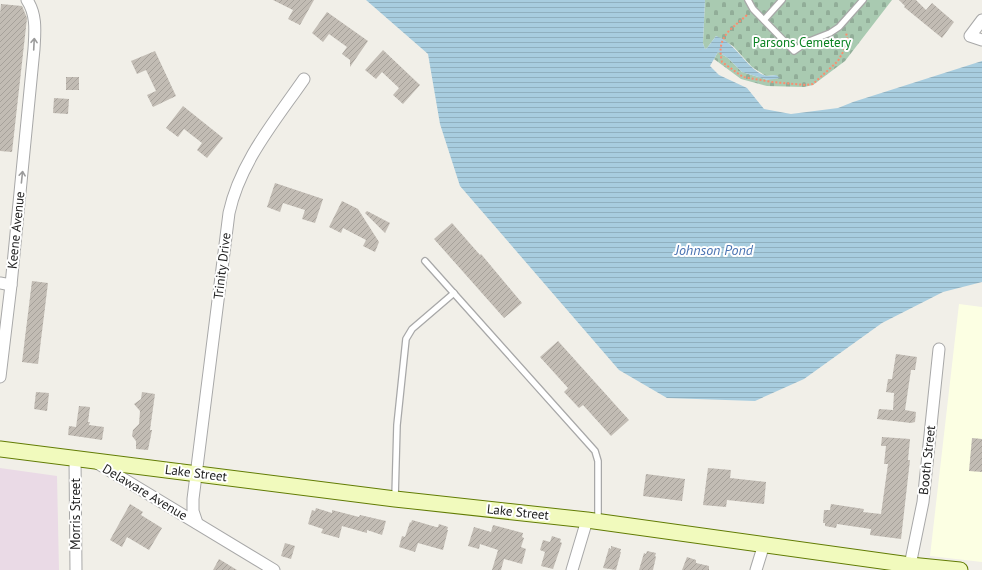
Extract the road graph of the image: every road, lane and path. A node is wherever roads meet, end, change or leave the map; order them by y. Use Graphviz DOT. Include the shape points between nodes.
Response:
graph roads {
  1 [pos="28,0"];
  2 [pos="748,0"];
  3 [pos="782,0"];
  4 [pos="864,0"];
  5 [pos="753,9"];
  6 [pos="764,20"];
  7 [pos="982,20"];
  8 [pos="839,27"];
  9 [pos="982,40"];
  10 [pos="304,79"];
  11 [pos="425,261"];
  12 [pos="5,284"];
  13 [pos="454,293"];
  14 [pos="939,350"];
  15 [pos="0,377"];
  16 [pos="0,449"];
  17 [pos="75,458"];
  18 [pos="93,461"];
  19 [pos="196,473"];
  20 [pos="395,499"];
  21 [pos="592,520"];
  22 [pos="197,524"];
  23 [pos="764,544"];
  24 [pos="910,568"];
  25 [pos="76,570"];
  26 [pos="274,570"];
  27 [pos="572,570"];
  28 [pos="756,570"];
  29 [pos="960,570"];
  12 -- 1 [label="street, Keene Avenue, one-way" via="35,22"];
  2 -- 5 [label="lane"];
  3 -- 6 [label="lane"];
  4 -- 8 [label="lane"];
  5 -- 6 [label="lane"];
  5 -- 8 [label="path" via="725,35 720,53 722,62 743,77 806,86 813,84 838,61 848,43 846,31"];
  6 -- 8 [label="lane" via="794,51"];
  7 -- 9 [label="street" via="970,36"];
  10 -- 19 [label="street, Trinity Drive" via="259,144 242,174 232,199"];
  11 -- 13 [label="lane"];
  12 -- 15 [label="street, Keene Avenue"];
  13 -- 20 [label="lane" via="412,329 406,339 397,425"];
  13 -- 21 [label="lane" via="595,451 598,462"];
  14 -- 24 [label="street, Booth Street" via="923,502"];
  16 -- 17 [label="street, Lake Street"];
  17 -- 18 [label="street, Lake Street"];
  17 -- 25 [label="street, Morris Street"];
  18 -- 19 [label="street, Lake Street"];
  18 -- 22 [label="street, Delaware Avenue"];
  19 -- 20 [label="street, Lake Street"];
  19 -- 22 [label="street, Delaware Avenue" via="193,511"];
  20 -- 21 [label="street, Lake Street"];
  21 -- 23 [label="street, Lake Street"];
  21 -- 27 [label="street"];
  22 -- 26 [label="street, Delaware Avenue"];
  23 -- 24 [label="street, Lake Street"];
  23 -- 28 [label="street"];
  24 -- 29 [label="street, Lake Street"];
}
